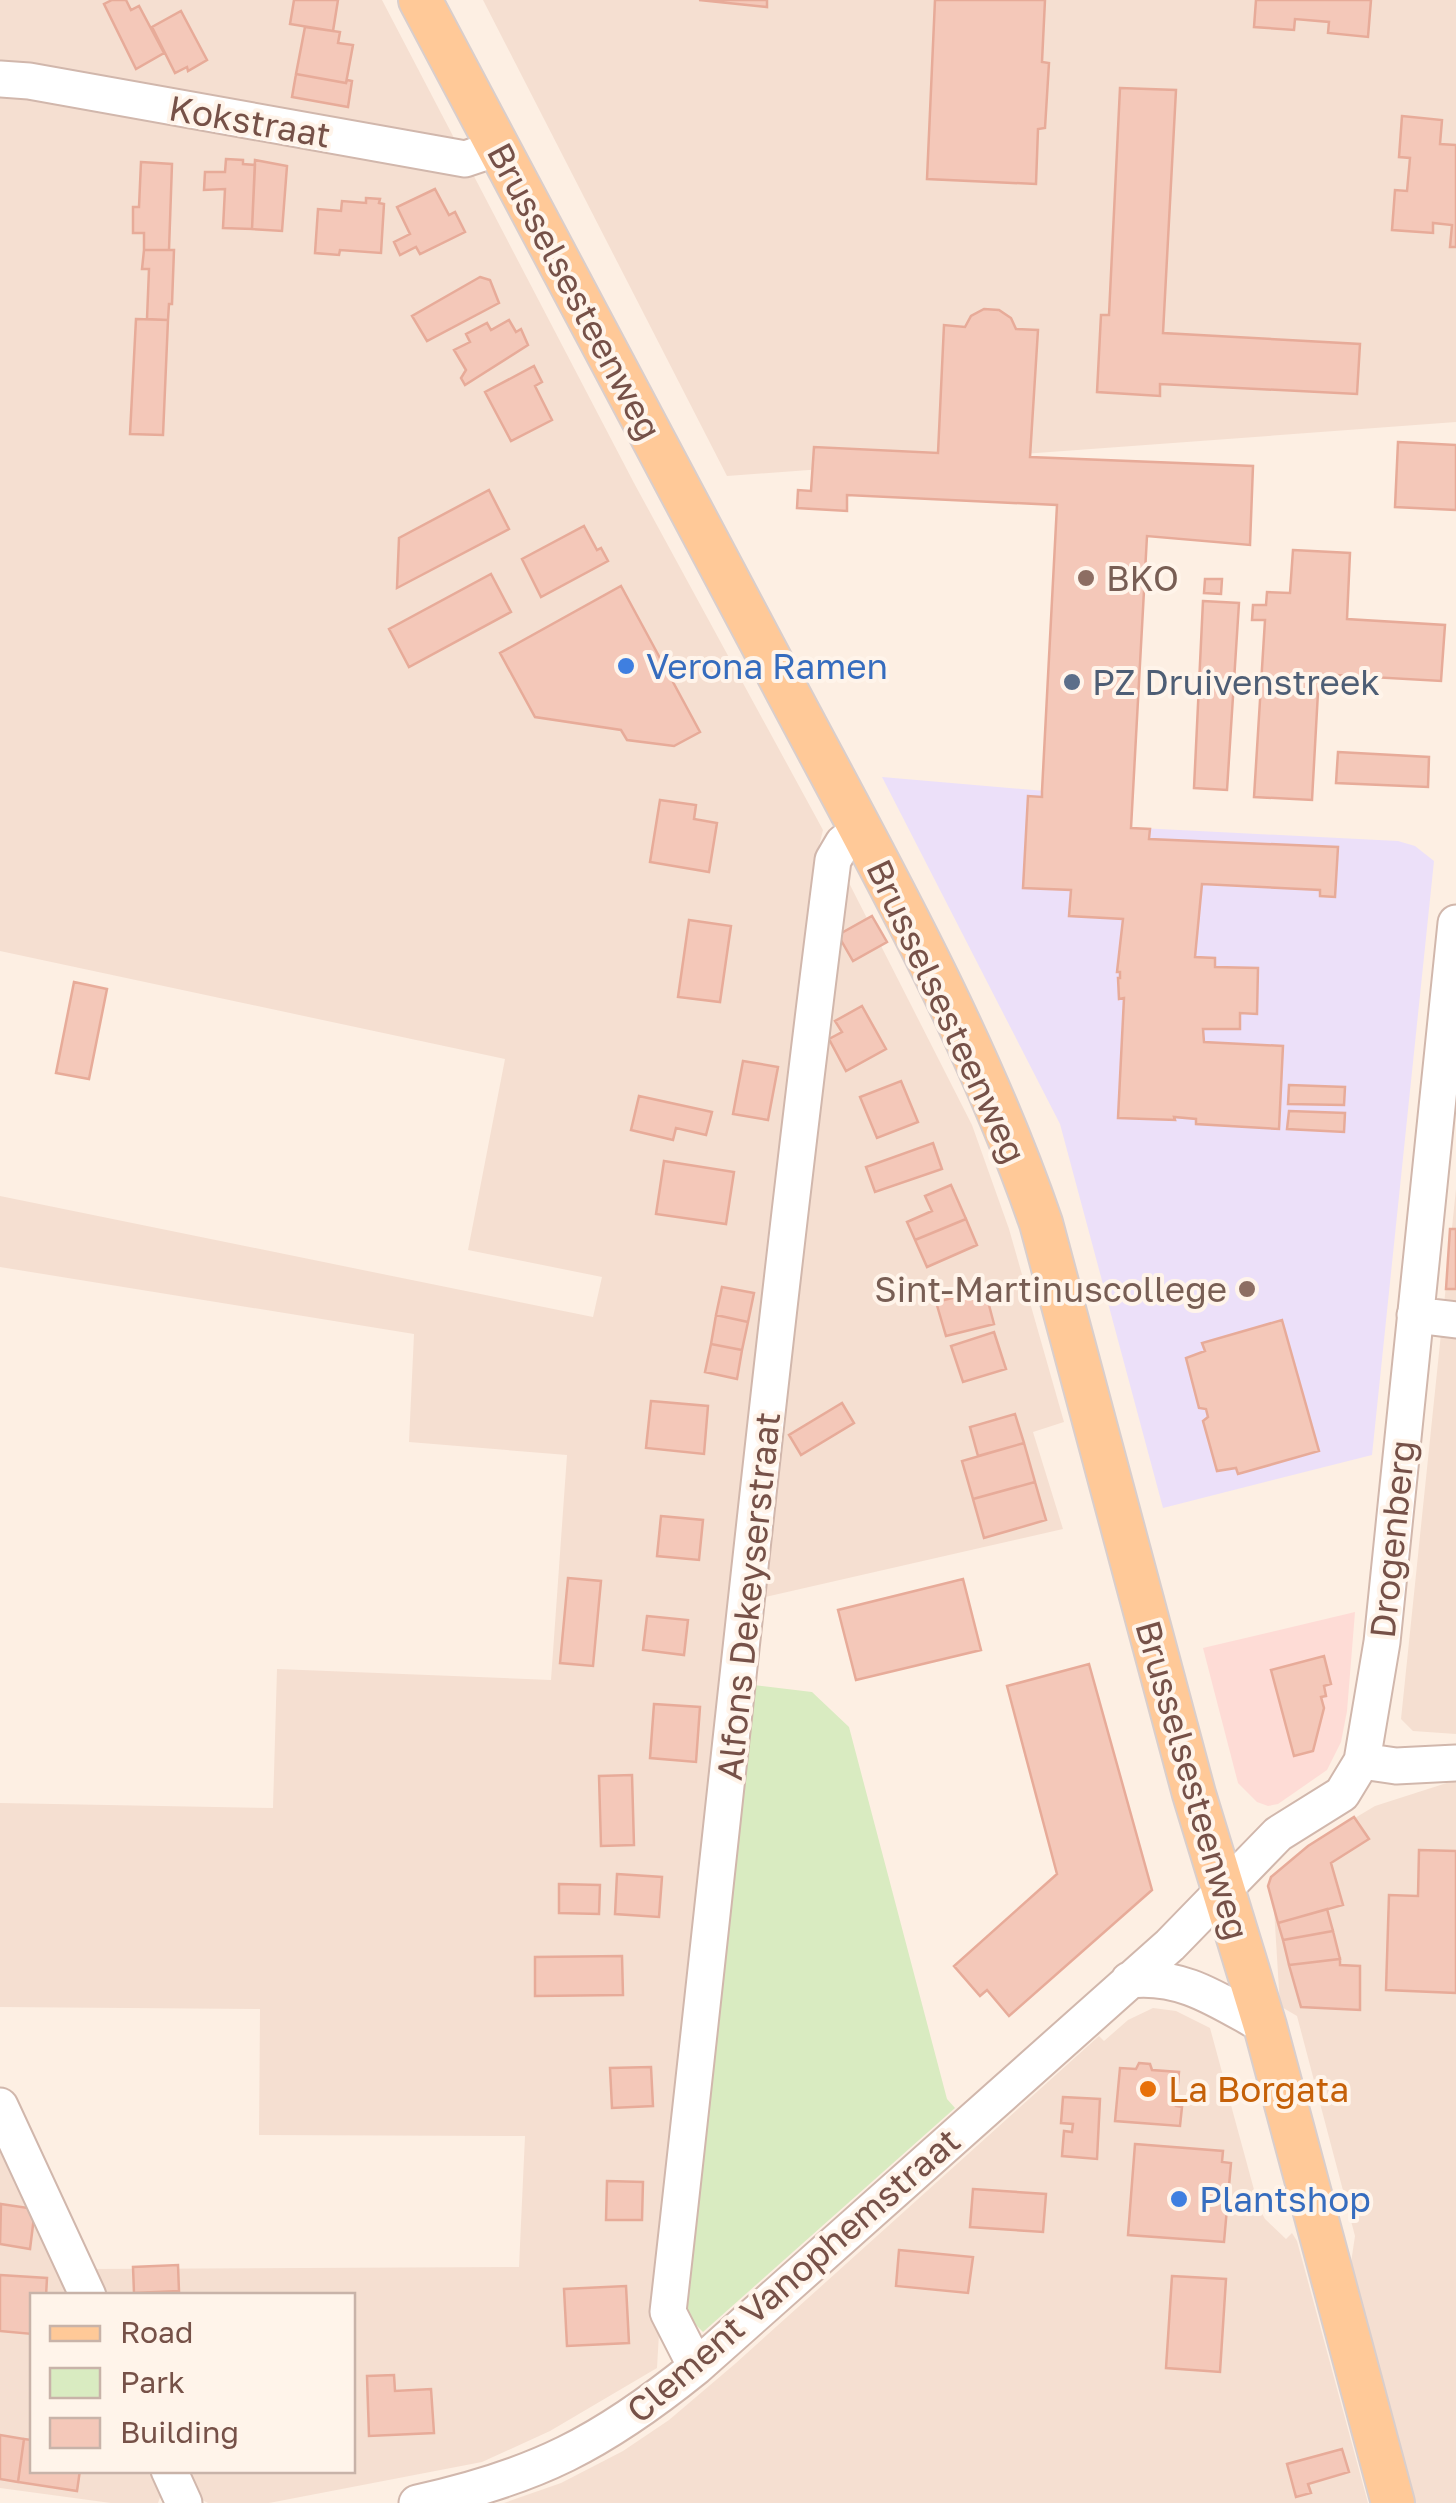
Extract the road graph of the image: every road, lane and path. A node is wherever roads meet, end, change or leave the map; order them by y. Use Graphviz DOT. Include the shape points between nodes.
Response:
graph roads {
  1 [pos="420,0"];
  2 [pos="0,79"];
  3 [pos="498,148"];
  4 [pos="860,830"];
  5 [pos="1456,923"];
  6 [pos="1448,1060"];
  7 [pos="1415,1315"];
  8 [pos="1456,1320"];
  9 [pos="1362,1761"];
  10 [pos="1456,1763"];
  11 [pos="1224,1887"];
  12 [pos="1129,1980"];
  13 [pos="1264,2026"];
  14 [pos="0,2106"];
  15 [pos="87,2293"];
  16 [pos="696,2367"];
  17 [pos="170,2473"];
  18 [pos="184,2503"];
  19 [pos="417,2503"];
  20 [pos="1393,2503"];
  1 -- 3 [label="main road, Brusselsesteenweg"];
  2 -- 3 [label="street, Kokstraat" via="465,159"];
  3 -- 4 [label="main road, Brusselsesteenweg"];
  4 -- 11 [label="main road, Brusselsesteenweg" via="971,1045 1030,1191"];
  4 -- 16 [label="street, Alfons Dekeyserstraat" via="832,860 784,1239 668,2312"];
  5 -- 6 [label="street, Drogenberg"];
  6 -- 7 [label="street, Drogenberg"];
  7 -- 8 [label="street"];
  7 -- 9 [label="street, Drogenberg" via="1382,1642"];
  9 -- 10 [label="street"];
  9 -- 11 [label="street, Clement Vanophemstraat" via="1342,1794 1278,1834"];
  11 -- 12 [label="street, Clement Vanophemstraat"];
  11 -- 13 [label="main road, Brusselsesteenweg"];
  12 -- 13 [label="street" via="1179,1982"];
  12 -- 16 [label="street, Clement Vanophemstraat"];
  13 -- 20 [label="main road, Brusselsesteenweg"];
  14 -- 15 [label="street"];
  16 -- 19 [label="street, Clement Vanophemstraat" via="570,2454 496,2484"];
  17 -- 18 [label="street"];
}
